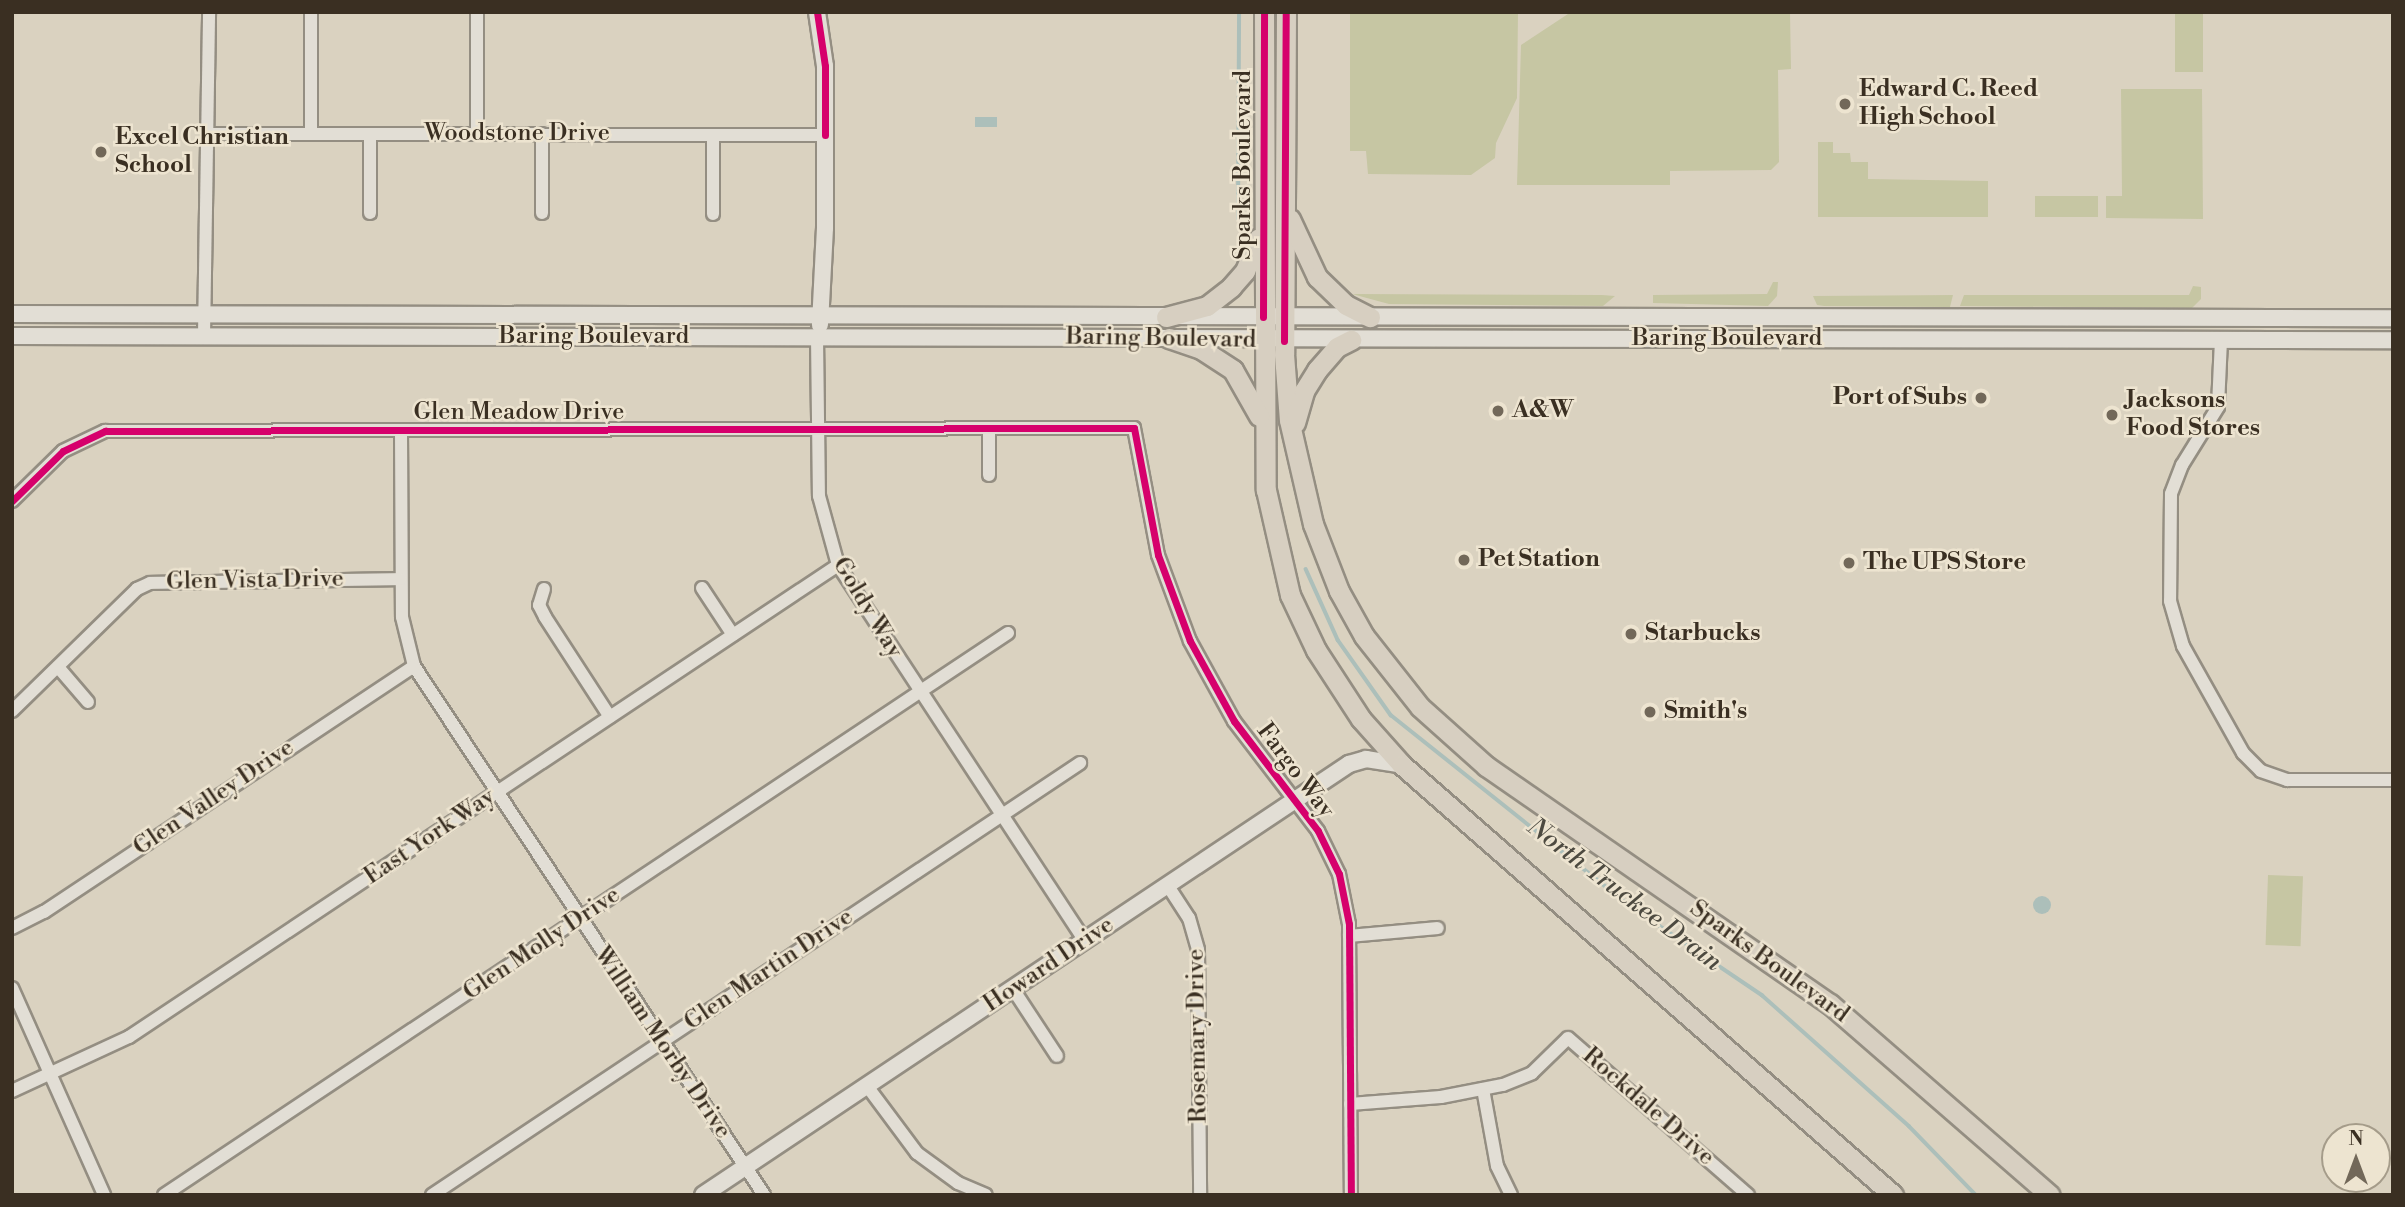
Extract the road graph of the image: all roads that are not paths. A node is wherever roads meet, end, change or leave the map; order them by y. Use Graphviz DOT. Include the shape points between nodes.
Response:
graph roads {
  1 [pos="209,12"];
  2 [pos="311,12"];
  3 [pos="477,12"];
  4 [pos="817,12"];
  5 [pos="1264,12"];
  6 [pos="1286,12"];
  7 [pos="209,134"];
  8 [pos="311,134"];
  9 [pos="370,134"];
  10 [pos="477,134"];
  11 [pos="542,134"];
  12 [pos="713,135"];
  13 [pos="825,135"];
  14 [pos="1285,207"];
  15 [pos="370,213"];
  16 [pos="542,213"];
  17 [pos="713,214"];
  18 [pos="1262,224"];
  19 [pos="12,314"];
  20 [pos="205,316"];
  21 [pos="822,317"];
  22 [pos="1166,317"];
  23 [pos="1263,317"];
  24 [pos="1284,317"];
  25 [pos="1370,317"];
  26 [pos="2221,317"];
  27 [pos="2393,318"];
  28 [pos="12,336"];
  29 [pos="204,336"];
  30 [pos="817,337"];
  31 [pos="1169,338"];
  32 [pos="1263,340"];
  33 [pos="1350,340"];
  34 [pos="2221,340"];
  35 [pos="2393,340"];
  36 [pos="1284,341"];
  37 [pos="989,428"];
  38 [pos="1134,428"];
  39 [pos="1264,430"];
  40 [pos="401,432"];
  41 [pos="819,432"];
  42 [pos="1293,441"];
  43 [pos="989,475"];
  44 [pos="12,501"];
  45 [pos="838,565"];
  46 [pos="401,579"];
  47 [pos="702,588"];
  48 [pos="544,589"];
  49 [pos="1008,633"];
  50 [pos="733,635"];
  51 [pos="414,666"];
  52 [pos="58,667"];
  53 [pos="919,692"];
  54 [pos="88,702"];
  55 [pos="12,711"];
  56 [pos="610,716"];
  57 [pos="1080,763"];
  58 [pos="1402,765"];
  59 [pos="2393,780"];
  60 [pos="496,793"];
  61 [pos="1294,801"];
  62 [pos="1002,815"];
  63 [pos="1168,886"];
  64 [pos="580,918"];
  65 [pos="12,928"];
  66 [pos="1438,928"];
  67 [pos="1349,936"];
  68 [pos="1085,941"];
  69 [pos="12,988"];
  70 [pos="1013,989"];
  71 [pos="662,1041"];
  72 [pos="1057,1056"];
  73 [pos="51,1076"];
  74 [pos="867,1086"];
  75 [pos="1483,1089"];
  76 [pos="12,1091"];
  77 [pos="1350,1104"];
  78 [pos="745,1167"];
  79 [pos="104,1195"];
  80 [pos="163,1195"];
  81 [pos="432,1195"];
  82 [pos="704,1195"];
  83 [pos="764,1195"];
  84 [pos="986,1195"];
  85 [pos="1200,1195"];
  86 [pos="1351,1195"];
  87 [pos="1511,1195"];
  88 [pos="1748,1195"];
  89 [pos="1893,1195"];
  90 [pos="2050,1195"];
  1 -- 7 [label="street"];
  2 -- 8 [label="street"];
  3 -- 10 [label="street"];
  4 -- 13 [label="main road, Goldy Way" via="825,66"];
  5 -- 18 [label="main road, Sparks Boulevard"];
  6 -- 14 [label="main road, Sparks Boulevard"];
  7 -- 8 [label="street, Woodstone Drive"];
  7 -- 20 [label="street"];
  8 -- 9 [label="street, Woodstone Drive"];
  9 -- 10 [label="street, Woodstone Drive"];
  9 -- 15 [label="street"];
  10 -- 11 [label="street, Woodstone Drive"];
  11 -- 12 [label="street, Woodstone Drive"];
  11 -- 16 [label="street"];
  12 -- 13 [label="street, Woodstone Drive"];
  12 -- 17 [label="street"];
  13 -- 21 [label="main road, Goldy Way"];
  14 -- 24 [label="main road, Sparks Boulevard"];
  14 -- 25 [label="main road" via="1317,277 1346,305"];
  18 -- 22 [label="main road" via="1250,261 1231,287 1207,306"];
  18 -- 23 [label="main road, Sparks Boulevard"];
  19 -- 20 [label="main road, Baring Boulevard"];
  20 -- 21 [label="main road, Baring Boulevard"];
  20 -- 29 [label="street"];
  21 -- 22 [label="main road, Baring Boulevard"];
  21 -- 30 [label="main road, Goldy Way"];
  22 -- 23 [label="main road, Baring Boulevard"];
  23 -- 24 [label="main road, Baring Boulevard"];
  23 -- 32 [label="main road, Sparks Boulevard"];
  24 -- 25 [label="main road, Baring Boulevard"];
  24 -- 36 [label="main road, Sparks Boulevard"];
  25 -- 26 [label="main road, Baring Boulevard"];
  26 -- 27 [label="main road, Baring Boulevard"];
  26 -- 34 [label="main road"];
  28 -- 29 [label="main road, Baring Boulevard"];
  29 -- 30 [label="main road, Baring Boulevard"];
  30 -- 31 [label="main road, Baring Boulevard"];
  30 -- 41 [label="street, Goldy Way"];
  31 -- 32 [label="main road, Baring Boulevard"];
  31 -- 39 [label="main road" via="1201,349 1233,370 1249,392"];
  32 -- 36 [label="main road, Baring Boulevard"];
  32 -- 39 [label="main road, Sparks Boulevard"];
  33 -- 34 [label="main road, Baring Boulevard"];
  33 -- 36 [label="main road, Baring Boulevard"];
  33 -- 42 [label="main road" via="1329,354 1304,391"];
  34 -- 35 [label="main road, Baring Boulevard"];
  34 -- 59 [label="street" via="2218,407 2182,465 2171,494 2170,601 2183,646 2243,753 2261,771 2287,780"];
  36 -- 42 [label="main road, Sparks Boulevard"];
  37 -- 38 [label="street, Glen Meadow Drive"];
  37 -- 41 [label="street, Glen Meadow Drive"];
  37 -- 43 [label="street"];
  38 -- 61 [label="street, Fargo Way" via="1158,555 1190,641 1234,721"];
  39 -- 58 [label="main road, Sparks Boulevard" via="1270,523 1290,595 1338,687"];
  40 -- 41 [label="street, Glen Meadow Drive"];
  40 -- 44 [label="street, Glen Meadow Drive" via="104,431 69,446"];
  40 -- 46 [label="street, William Morby Drive"];
  41 -- 45 [label="street, Goldy Way" via="819,496"];
  42 -- 90 [label="main road, Sparks Boulevard" via="1310,514 1339,591 1388,671 1428,714 1486,766 1830,1004"];
  45 -- 50 [label="street, East York Way"];
  45 -- 53 [label="street, Goldy Way"];
  46 -- 51 [label="street, William Morby Drive" via="402,617"];
  46 -- 52 [label="street, Glen Vista Drive" via="150,583 137,589"];
  47 -- 50 [label="street"];
  48 -- 56 [label="street" via="539,605 545,617"];
  49 -- 53 [label="street, Glen Molly Drive"];
  50 -- 56 [label="street, East York Way"];
  51 -- 60 [label="street, William Morby Drive"];
  51 -- 65 [label="street, Glen Valley Drive" via="44,912"];
  52 -- 54 [label="street"];
  52 -- 55 [label="street, Glen Vista Drive"];
  53 -- 62 [label="street, Goldy Way"];
  53 -- 64 [label="street, Glen Molly Drive"];
  56 -- 60 [label="street, East York Way"];
  57 -- 62 [label="street, Glen Martin Drive"];
  58 -- 61 [label="main road, Howard Drive" via="1366,760 1349,764"];
  58 -- 89 [label="main road, Sparks Boulevard"];
  60 -- 64 [label="street, William Morby Drive"];
  60 -- 73 [label="street, East York Way" via="129,1037"];
  61 -- 63 [label="main road, Howard Drive"];
  61 -- 67 [label="street, Fargo Way" via="1318,831 1339,873"];
  62 -- 68 [label="street, Goldy Way"];
  62 -- 71 [label="street, Glen Martin Drive"];
  63 -- 68 [label="main road, Howard Drive"];
  63 -- 85 [label="street, Rosemary Drive" via="1189,918 1198,950"];
  64 -- 71 [label="street, William Morby Drive"];
  64 -- 80 [label="street, Glen Molly Drive"];
  66 -- 67 [label="street"];
  67 -- 77 [label="street, Fargo Way"];
  68 -- 70 [label="main road, Howard Drive"];
  69 -- 73 [label="street"];
  70 -- 72 [label="street"];
  70 -- 74 [label="main road, Howard Drive"];
  71 -- 78 [label="street, William Morby Drive"];
  71 -- 81 [label="street, Glen Martin Drive"];
  73 -- 76 [label="street, East York Way"];
  73 -- 79 [label="street"];
  74 -- 78 [label="main road, Howard Drive"];
  74 -- 84 [label="street" via="918,1153 958,1183"];
  75 -- 77 [label="street, Rockdale Drive" via="1402,1102"];
  75 -- 87 [label="street" via="1497,1166"];
  75 -- 88 [label="street, Rockdale Drive" via="1532,1073 1568,1038"];
  77 -- 86 [label="street, Fargo Way"];
  78 -- 82 [label="main road, Howard Drive"];
  78 -- 83 [label="street, William Morby Drive"];
}
